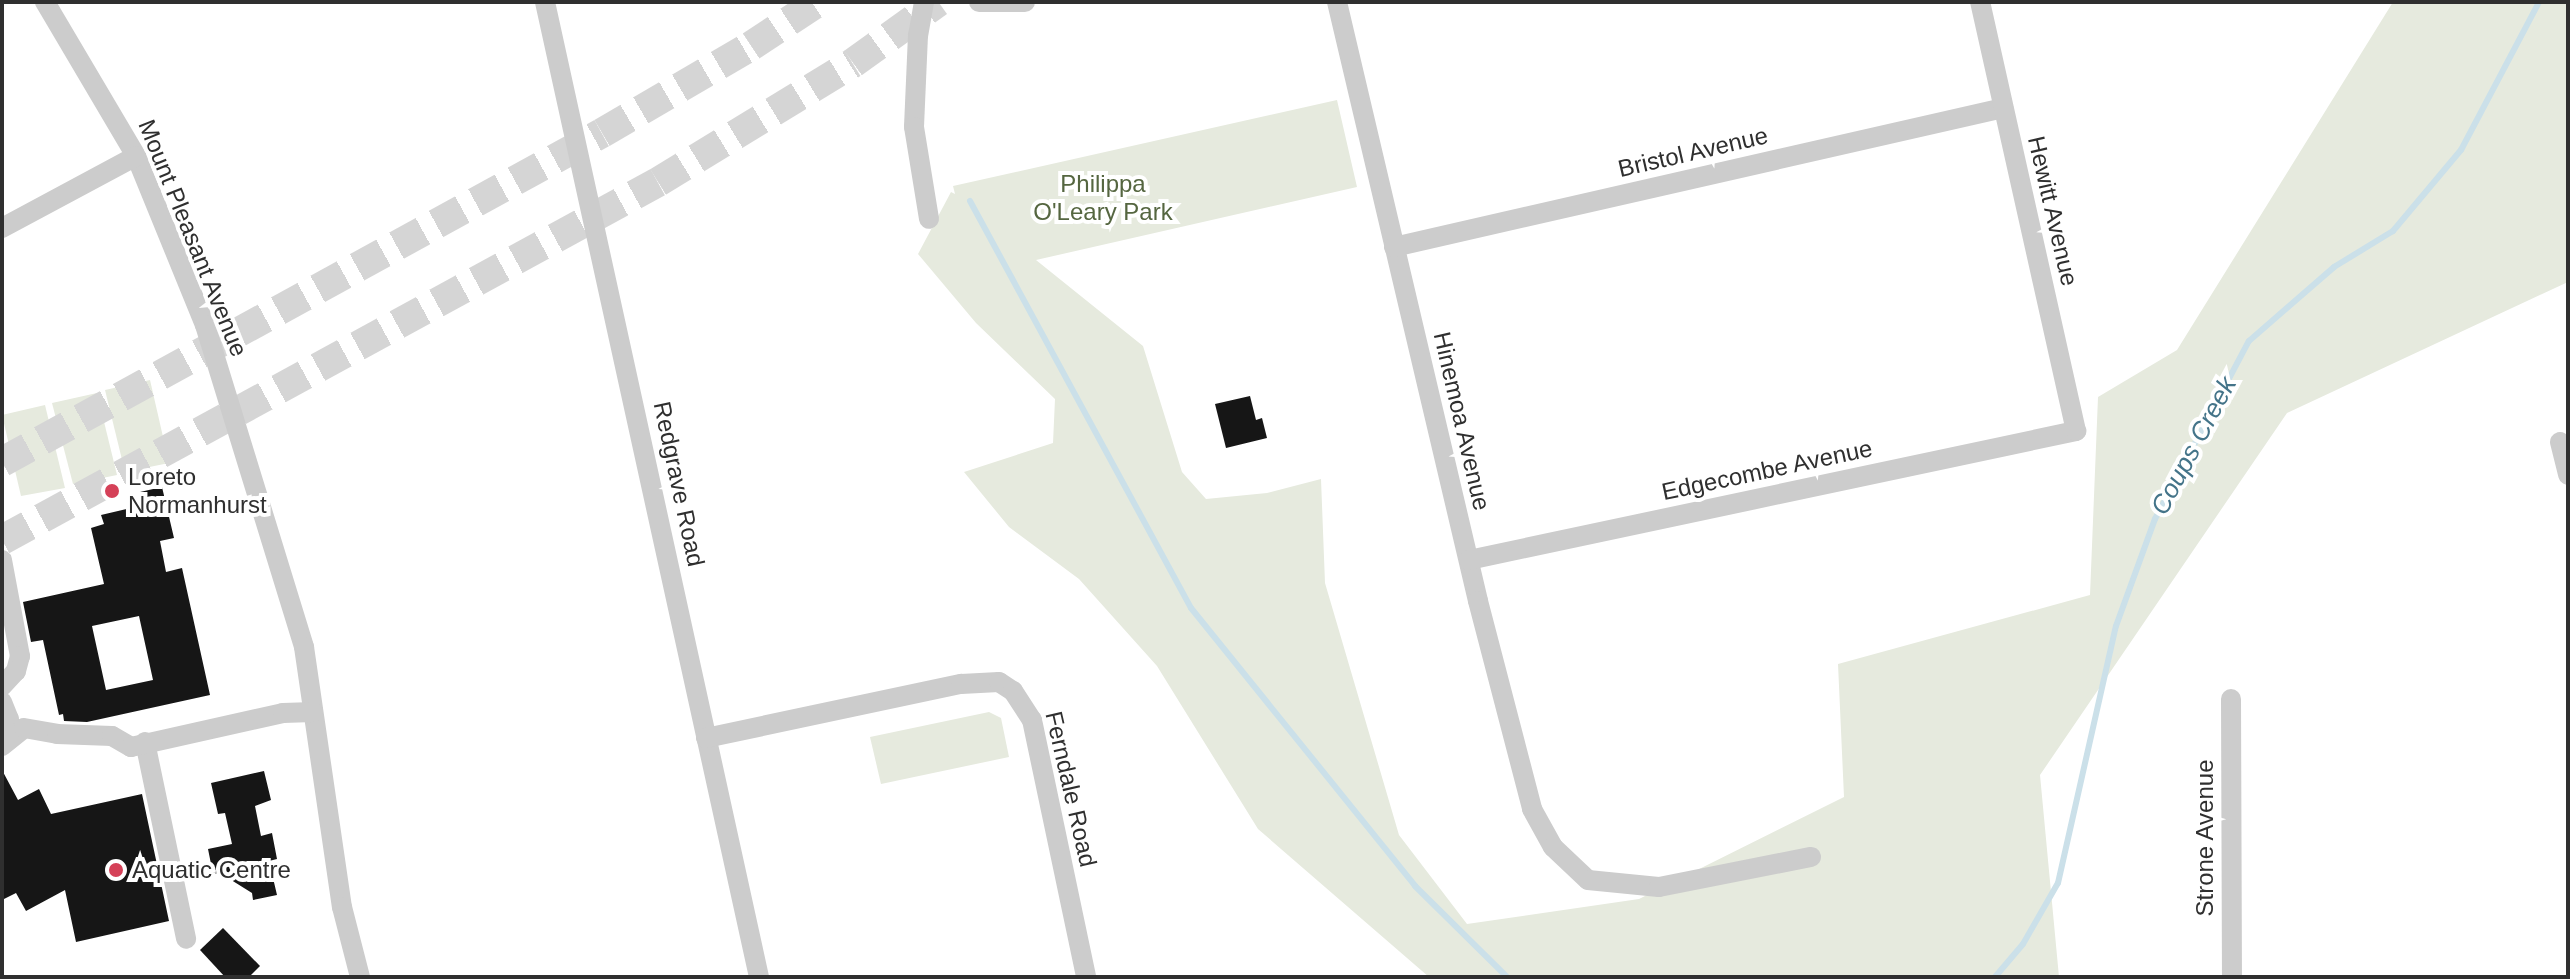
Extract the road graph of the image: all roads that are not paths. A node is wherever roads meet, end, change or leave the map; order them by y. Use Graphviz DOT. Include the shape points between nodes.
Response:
graph roads {
  1 [pos="45,2"];
  2 [pos="545,2"];
  3 [pos="924,2"];
  4 [pos="979,2"];
  5 [pos="1025,2"];
  6 [pos="1337,2"];
  7 [pos="1980,2"];
  8 [pos="2003,108"];
  9 [pos="136,156"];
  10 [pos="929,219"];
  11 [pos="2,228"];
  12 [pos="1394,247"];
  13 [pos="2076,431"];
  14 [pos="2560,442"];
  15 [pos="2568,475"];
  16 [pos="2,560"];
  17 [pos="1469,560"];
  18 [pos="2,686"];
  19 [pos="2231,699"];
  20 [pos="2,702"];
  21 [pos="313,712"];
  22 [pos="706,738"];
  23 [pos="145,742"];
  24 [pos="5,743"];
  25 [pos="1811,857"];
  26 [pos="186,939"];
  27 [pos="360,977"];
  28 [pos="759,977"];
  29 [pos="1086,977"];
  30 [pos="2232,977"];
  1 -- 9 [label="street, Mount Pleasant Avenue"];
  2 -- 22 [label="street, Redgrave Road"];
  3 -- 10 [label="street" via="914,127"];
  4 -- 5 [label="street"];
  6 -- 12 [label="street, Hinemoa Avenue"];
  7 -- 8 [label="street, Hewitt Avenue"];
  8 -- 12 [label="street, Bristol Avenue"];
  8 -- 13 [label="street, Hewitt Avenue"];
  9 -- 11 [label="street"];
  9 -- 21 [label="street, Mount Pleasant Avenue" via="205,325 304,647"];
  12 -- 17 [label="street, Hinemoa Avenue"];
  13 -- 17 [label="street, Edgecombe Avenue"];
  14 -- 15 [label="street"];
  16 -- 18 [label="street" via="20,656 16,671"];
  17 -- 25 [label="street, Hinemoa Avenue" via="1532,809 1553,847 1588,880 1659,887"];
  19 -- 30 [label="street, Strone Avenue"];
  20 -- 24 [label="street" via="9,719"];
  21 -- 23 [label="street" via="283,713"];
  21 -- 27 [label="street, Mount Pleasant Avenue" via="342,907"];
  22 -- 28 [label="street, Redgrave Road"];
  22 -- 29 [label="street, Ferndale Road" via="961,684 999,682 1024,704 1032,720"];
  23 -- 24 [label="street" via="131,747 112,736 24,728"];
  23 -- 26 [label="street"];
}
